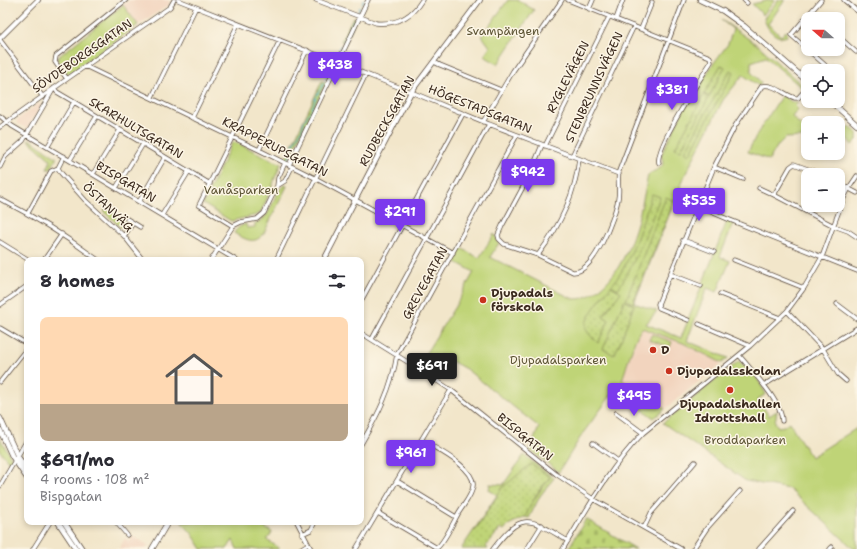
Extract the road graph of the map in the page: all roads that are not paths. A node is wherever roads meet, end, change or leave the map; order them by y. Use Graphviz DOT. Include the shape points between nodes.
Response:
graph roads {
  1 [pos="38,0"];
  2 [pos="126,0"];
  3 [pos="174,0"];
  4 [pos="178,0"];
  5 [pos="316,0"];
  6 [pos="368,0"];
  7 [pos="422,0"];
  8 [pos="480,0"];
  9 [pos="562,0"];
  10 [pos="568,0"];
  11 [pos="593,0"];
  12 [pos="623,0"];
  13 [pos="684,0"];
  14 [pos="700,0"];
  15 [pos="821,0"];
  16 [pos="844,0"];
  17 [pos="185,1"];
  18 [pos="652,2"];
  19 [pos="196,7"];
  20 [pos="589,9"];
  21 [pos="856,9"];
  22 [pos="811,12"];
  23 [pos="360,17"];
  24 [pos="609,17"];
  25 [pos="616,19"];
  26 [pos="238,24"];
  27 [pos="801,24"];
  28 [pos="634,26"];
  29 [pos="641,29"];
  30 [pos="0,39"];
  31 [pos="280,40"];
  32 [pos="668,40"];
  33 [pos="845,42"];
  34 [pos="801,44"];
  35 [pos="307,50"];
  36 [pos="856,52"];
  37 [pos="815,56"];
  38 [pos="434,62"];
  39 [pos="338,63"];
  40 [pos="824,64"];
  41 [pos="85,66"];
  42 [pos="366,74"];
  43 [pos="801,76"];
  44 [pos="67,79"];
  45 [pos="54,88"];
  46 [pos="502,90"];
  47 [pos="412,92"];
  48 [pos="801,95"];
  49 [pos="42,96"];
  50 [pos="152,98"];
  51 [pos="46,101"];
  52 [pos="74,102"];
  53 [pos="838,108"];
  54 [pos="463,114"];
  55 [pos="0,116"];
  56 [pos="97,116"];
  57 [pos="192,118"];
  58 [pos="6,122"];
  59 [pos="483,122"];
  60 [pos="489,124"];
  61 [pos="857,125"];
  62 [pos="0,127"];
  63 [pos="120,130"];
  64 [pos="26,134"];
  65 [pos="517,135"];
  66 [pos="233,137"];
  67 [pos="143,144"];
  68 [pos="48,146"];
  69 [pos="543,146"];
  70 [pos="259,150"];
  71 [pos="64,156"];
  72 [pos="572,156"];
  73 [pos="166,157"];
  74 [pos="579,159"];
  75 [pos="70,160"];
  76 [pos="658,163"];
  77 [pos="289,165"];
  78 [pos="0,167"];
  79 [pos="714,167"];
  80 [pos="58,168"];
  81 [pos="805,168"];
  82 [pos="189,171"];
  83 [pos="93,174"];
  84 [pos="618,174"];
  85 [pos="857,176"];
  86 [pos="316,178"];
  87 [pos="743,179"];
  88 [pos="210,184"];
  89 [pos="277,186"];
  90 [pos="845,186"];
  91 [pos="116,188"];
  92 [pos="759,188"];
  93 [pos="849,188"];
  94 [pos="857,193"];
  95 [pos="774,195"];
  96 [pos="0,199"];
  97 [pos="355,200"];
  98 [pos="139,202"];
  99 [pos="697,206"];
  100 [pos="28,213"];
  101 [pos="162,215"];
  102 [pos="127,219"];
  103 [pos="132,223"];
  104 [pos="402,225"];
  105 [pos="233,226"];
  106 [pos="834,226"];
  107 [pos="140,227"];
  108 [pos="62,234"];
  109 [pos="124,236"];
  110 [pos="857,237"];
  111 [pos="427,239"];
  112 [pos="684,240"];
  113 [pos="0,242"];
  114 [pos="218,249"];
  115 [pos="714,252"];
  116 [pos="452,253"];
  117 [pos="538,255"];
  118 [pos="24,257"];
  119 [pos="46,257"];
  120 [pos="94,257"];
  121 [pos="140,257"];
  122 [pos="213,257"];
  123 [pos="231,257"];
  124 [pos="277,257"];
  125 [pos="326,257"];
  126 [pos="822,257"];
  127 [pos="734,260"];
  128 [pos="857,271"];
  129 [pos="670,274"];
  130 [pos="701,286"];
  131 [pos="24,288"];
  132 [pos="804,288"];
  133 [pos="720,294"];
  134 [pos="364,295"];
  135 [pos="837,304"];
  136 [pos="0,305"];
  137 [pos="787,311"];
  138 [pos="780,318"];
  139 [pos="857,319"];
  140 [pos="688,320"];
  141 [pos="699,324"];
  142 [pos="0,328"];
  143 [pos="857,328"];
  144 [pos="364,335"];
  145 [pos="372,340"];
  146 [pos="24,342"];
  147 [pos="750,346"];
  148 [pos="823,349"];
  149 [pos="24,352"];
  150 [pos="397,354"];
  151 [pos="739,355"];
  152 [pos="846,381"];
  153 [pos="0,382"];
  154 [pos="764,385"];
  155 [pos="451,390"];
  156 [pos="616,413"];
  157 [pos="0,418"];
  158 [pos="782,421"];
  159 [pos="0,430"];
  160 [pos="643,433"];
  161 [pos="364,439"];
  162 [pos="422,440"];
  163 [pos="593,443"];
  164 [pos="24,444"];
  165 [pos="17,459"];
  166 [pos="618,461"];
  167 [pos="695,462"];
  168 [pos="24,467"];
  169 [pos="24,472"];
  170 [pos="397,481"];
  171 [pos="0,486"];
  172 [pos="740,491"];
  173 [pos="593,499"];
  174 [pos="793,511"];
  175 [pos="378,513"];
  176 [pos="456,517"];
  177 [pos="48,525"];
  178 [pos="60,525"];
  179 [pos="66,525"];
  180 [pos="119,525"];
  181 [pos="166,525"];
  182 [pos="298,525"];
  183 [pos="314,525"];
  184 [pos="542,525"];
  185 [pos="644,528"];
  186 [pos="302,534"];
  187 [pos="127,535"];
  188 [pos="568,540"];
  189 [pos="308,544"];
  190 [pos="33,549"];
  191 [pos="76,549"];
  192 [pos="82,549"];
  193 [pos="152,549"];
  194 [pos="300,549"];
  195 [pos="311,549"];
  196 [pos="356,549"];
  197 [pos="492,549"];
  198 [pos="527,549"];
  199 [pos="563,549"];
  200 [pos="681,549"];
  201 [pos="693,549"];
  202 [pos="759,549"];
  1 -- 30 [label="street"];
  2 -- 44 [label="street" via="56,56 55,62"];
  3 -- 41 [label="street, SÖVDEBORGSGATAN" via="170,7"];
  4 -- 17 [label="street, HÖGESTADSGATAN"];
  5 -- 23 [label="street"];
  6 -- 23 [label="street"];
  7 -- 23 [label="street" via="410,15 398,22 383,24"];
  8 -- 38 [label="street, RUDBECKSGATAN"];
  9 -- 46 [label="street"];
  10 -- 20 [label="street"];
  11 -- 20 [label="street"];
  12 -- 25 [label="street"];
  13 -- 32 [label="street"];
  14 -- 43 [label="street" via="744,26"];
  15 -- 22 [label="street"];
  16 -- 21 [label="street"];
  17 -- 19 [label="street, HÖGESTADSGATAN"];
  18 -- 29 [label="street"];
  19 -- 26 [label="street, HÖGESTADSGATAN"];
  19 -- 50 [label="street"];
  20 -- 24 [label="street"];
  23 -- 39 [label="street"];
  24 -- 25 [label="street"];
  24 -- 69 [label="street, RYGLEVÄGEN"];
  25 -- 28 [label="street"];
  26 -- 31 [label="street, HÖGESTADSGATAN"];
  26 -- 57 [label="street"];
  27 -- 34 [label="street" via="791,35"];
  28 -- 29 [label="street"];
  28 -- 72 [label="street, STENBRUNNSVÄGEN"];
  29 -- 32 [label="street"];
  30 -- 49 [label="street"];
  31 -- 35 [label="street, HÖGESTADSGATAN"];
  31 -- 66 [label="street"];
  32 -- 76 [label="street" via="712,60 682,107 658,156"];
  32 -- 84 [label="street"];
  33 -- 36 [label="street"];
  35 -- 39 [label="street, HÖGESTADSGATAN"];
  35 -- 70 [label="street"];
  37 -- 40 [label="street"];
  38 -- 46 [label="street"];
  38 -- 47 [label="street, RUDBECKSGATAN"];
  39 -- 42 [label="street, HÖGESTADSGATAN"];
  39 -- 77 [label="street"];
  41 -- 44 [label="street, SÖVDEBORGSGATAN"];
  41 -- 50 [label="street, KRAPPERUPSGATAN"];
  42 -- 47 [label="street, HÖGESTADSGATAN"];
  42 -- 86 [label="street"];
  44 -- 45 [label="street, SÖVDEBORGSGATAN"];
  45 -- 49 [label="street, SÖVDEBORGSGATAN"];
  45 -- 51 [label="street"];
  45 -- 52 [label="street, SKARHULTSGATAN"];
  46 -- 59 [label="street"];
  47 -- 54 [label="street, HÖGESTADSGATAN"];
  47 -- 97 [label="street, RUDBECKSGATAN"];
  48 -- 79 [label="street" via="794,98 766,85 762,86 735,126"];
  49 -- 51 [label="street"];
  49 -- 58 [label="street, SÖVDEBORGSGATAN"];
  50 -- 57 [label="street, KRAPPERUPSGATAN"];
  51 -- 64 [label="street"];
  52 -- 56 [label="street, SKARHULTSGATAN"];
  52 -- 68 [label="street"];
  53 -- 61 [label="street"];
  54 -- 59 [label="street, HÖGESTADSGATAN"];
  54 -- 104 [label="street"];
  55 -- 58 [label="street"];
  56 -- 63 [label="street, SKARHULTSGATAN"];
  56 -- 75 [label="street"];
  57 -- 66 [label="street, KRAPPERUPSGATAN"];
  58 -- 62 [label="street, SÖVDEBORGSGATAN"];
  58 -- 64 [label="street, BISPGATAN"];
  59 -- 60 [label="street, HÖGESTADSGATAN"];
  60 -- 65 [label="street, HÖGESTADSGATAN"];
  60 -- 111 [label="street"];
  63 -- 67 [label="street, SKARHULTSGATAN"];
  63 -- 83 [label="street"];
  64 -- 68 [label="street, BISPGATAN"];
  64 -- 78 [label="street" via="23,141 5,157"];
  65 -- 69 [label="street, HÖGESTADSGATAN"];
  65 -- 116 [label="street, GREVEGATAN"];
  66 -- 70 [label="street, KRAPPERUPSGATAN"];
  66 -- 88 [label="street"];
  67 -- 73 [label="street, SKARHULTSGATAN"];
  67 -- 91 [label="street"];
  68 -- 71 [label="street, BISPGATAN"];
  69 -- 72 [label="street, HÖGESTADSGATAN"];
  69 -- 117 [label="street, RYGLEVÄGEN" via="498,235 504,244"];
  70 -- 77 [label="street, KRAPPERUPSGATAN"];
  71 -- 75 [label="street, BISPGATAN"];
  71 -- 80 [label="street"];
  72 -- 74 [label="street, HÖGESTADSGATAN"];
  73 -- 82 [label="street, SKARHULTSGATAN"];
  73 -- 98 [label="street"];
  74 -- 84 [label="street, HÖGESTADSGATAN"];
  74 -- 117 [label="street" via="575,185 564,213"];
  75 -- 83 [label="street, BISPGATAN"];
  77 -- 86 [label="street, KRAPPERUPSGATAN"];
  77 -- 89 [label="street" via="278,178"];
  77 -- 89 [label="street" via="285,181"];
  79 -- 87 [label="street"];
  79 -- 99 [label="street"];
  80 -- 100 [label="street" via="51,171"];
  80 -- 109 [label="street, ÖSTANVÄG" via="85,200"];
  81 -- 95 [label="street" via="794,164 790,167"];
  82 -- 88 [label="street, SKARHULTSGATAN"];
  82 -- 101 [label="street"];
  83 -- 91 [label="street, BISPGATAN"];
  84 -- 117 [label="street" via="619,193 612,220 604,240 585,268 573,272"];
  85 -- 93 [label="street"];
  86 -- 97 [label="street, KRAPPERUPSGATAN"];
  86 -- 124 [label="street"];
  88 -- 105 [label="street" via="199,205"];
  89 -- 105 [label="street" via="261,216"];
  90 -- 93 [label="street"];
  91 -- 98 [label="street, BISPGATAN"];
  92 -- 95 [label="street"];
  93 -- 94 [label="street"];
  93 -- 106 [label="street"];
  95 -- 106 [label="street"];
  96 -- 100 [label="street"];
  97 -- 104 [label="street, KRAPPERUPSGATAN"];
  97 -- 125 [label="street, RUDBECKSGATAN"];
  98 -- 101 [label="street, BISPGATAN"];
  99 -- 112 [label="street"];
  99 -- 126 [label="street"];
  100 -- 108 [label="street"];
  101 -- 114 [label="street, BISPGATAN"];
  102 -- 103 [label="street"];
  103 -- 107 [label="street"];
  103 -- 109 [label="street"];
  104 -- 111 [label="street, KRAPPERUPSGATAN"];
  104 -- 134 [label="street"];
  105 -- 114 [label="street"];
  106 -- 110 [label="street"];
  106 -- 126 [label="street"];
  108 -- 119 [label="street"];
  108 -- 120 [label="street"];
  109 -- 121 [label="street, ÖSTANVÄG"];
  111 -- 116 [label="street, KRAPPERUPSGATAN"];
  111 -- 145 [label="street"];
  112 -- 115 [label="street"];
  112 -- 129 [label="street"];
  113 -- 118 [label="street"];
  114 -- 122 [label="street"];
  114 -- 123 [label="street, BISPGATAN"];
  116 -- 150 [label="street, GREVEGATAN"];
  126 -- 128 [label="street"];
  126 -- 132 [label="street"];
  127 -- 132 [label="street"];
  129 -- 130 [label="street"];
  129 -- 140 [label="street" via="658,307"];
  131 -- 136 [label="street"];
  132 -- 137 [label="street"];
  133 -- 138 [label="street"];
  135 -- 139 [label="street"];
  137 -- 138 [label="street"];
  137 -- 148 [label="street"];
  138 -- 147 [label="street"];
  141 -- 147 [label="street"];
  142 -- 146 [label="street"];
  143 -- 148 [label="street"];
  144 -- 145 [label="street, BISPGATAN"];
  145 -- 150 [label="street, BISPGATAN"];
  147 -- 151 [label="street"];
  148 -- 152 [label="street" via="838,374"];
  148 -- 154 [label="street"];
  149 -- 153 [label="street"];
  150 -- 155 [label="street, BISPGATAN"];
  150 -- 161 [label="street, GREVEGATAN" via="385,400"];
  151 -- 154 [label="street"];
  151 -- 160 [label="street"];
  154 -- 158 [label="street" via="779,410"];
  155 -- 162 [label="street"];
  155 -- 173 [label="street, BISPGATAN" via="552,471"];
  156 -- 160 [label="street"];
  157 -- 165 [label="street"];
  159 -- 165 [label="street"];
  160 -- 166 [label="street"];
  162 -- 170 [label="street"];
  162 -- 176 [label="street" via="466,468 472,480 472,491"];
  163 -- 166 [label="street"];
  164 -- 165 [label="street"];
  165 -- 168 [label="street"];
  165 -- 169 [label="street"];
  165 -- 171 [label="street"];
  166 -- 173 [label="street"];
  167 -- 185 [label="street" via="651,512"];
  170 -- 175 [label="street"];
  170 -- 176 [label="street"];
  172 -- 201 [label="street" via="707,528"];
  173 -- 185 [label="street, BISPGATAN"];
  173 -- 188 [label="street"];
  174 -- 202 [label="street"];
  175 -- 176 [label="street" via="437,548"];
  175 -- 196 [label="street"];
  177 -- 190 [label="street"];
  178 -- 191 [label="street"];
  179 -- 192 [label="street"];
  180 -- 187 [label="street"];
  181 -- 193 [label="street"];
  182 -- 186 [label="street"];
  183 -- 186 [label="street" via="311,530"];
  184 -- 188 [label="street"];
  184 -- 197 [label="street" via="518,522"];
  184 -- 198 [label="street"];
  185 -- 200 [label="street, BISPGATAN"];
  186 -- 189 [label="street"];
  188 -- 199 [label="street"];
  189 -- 194 [label="street"];
  189 -- 195 [label="street"];
}
